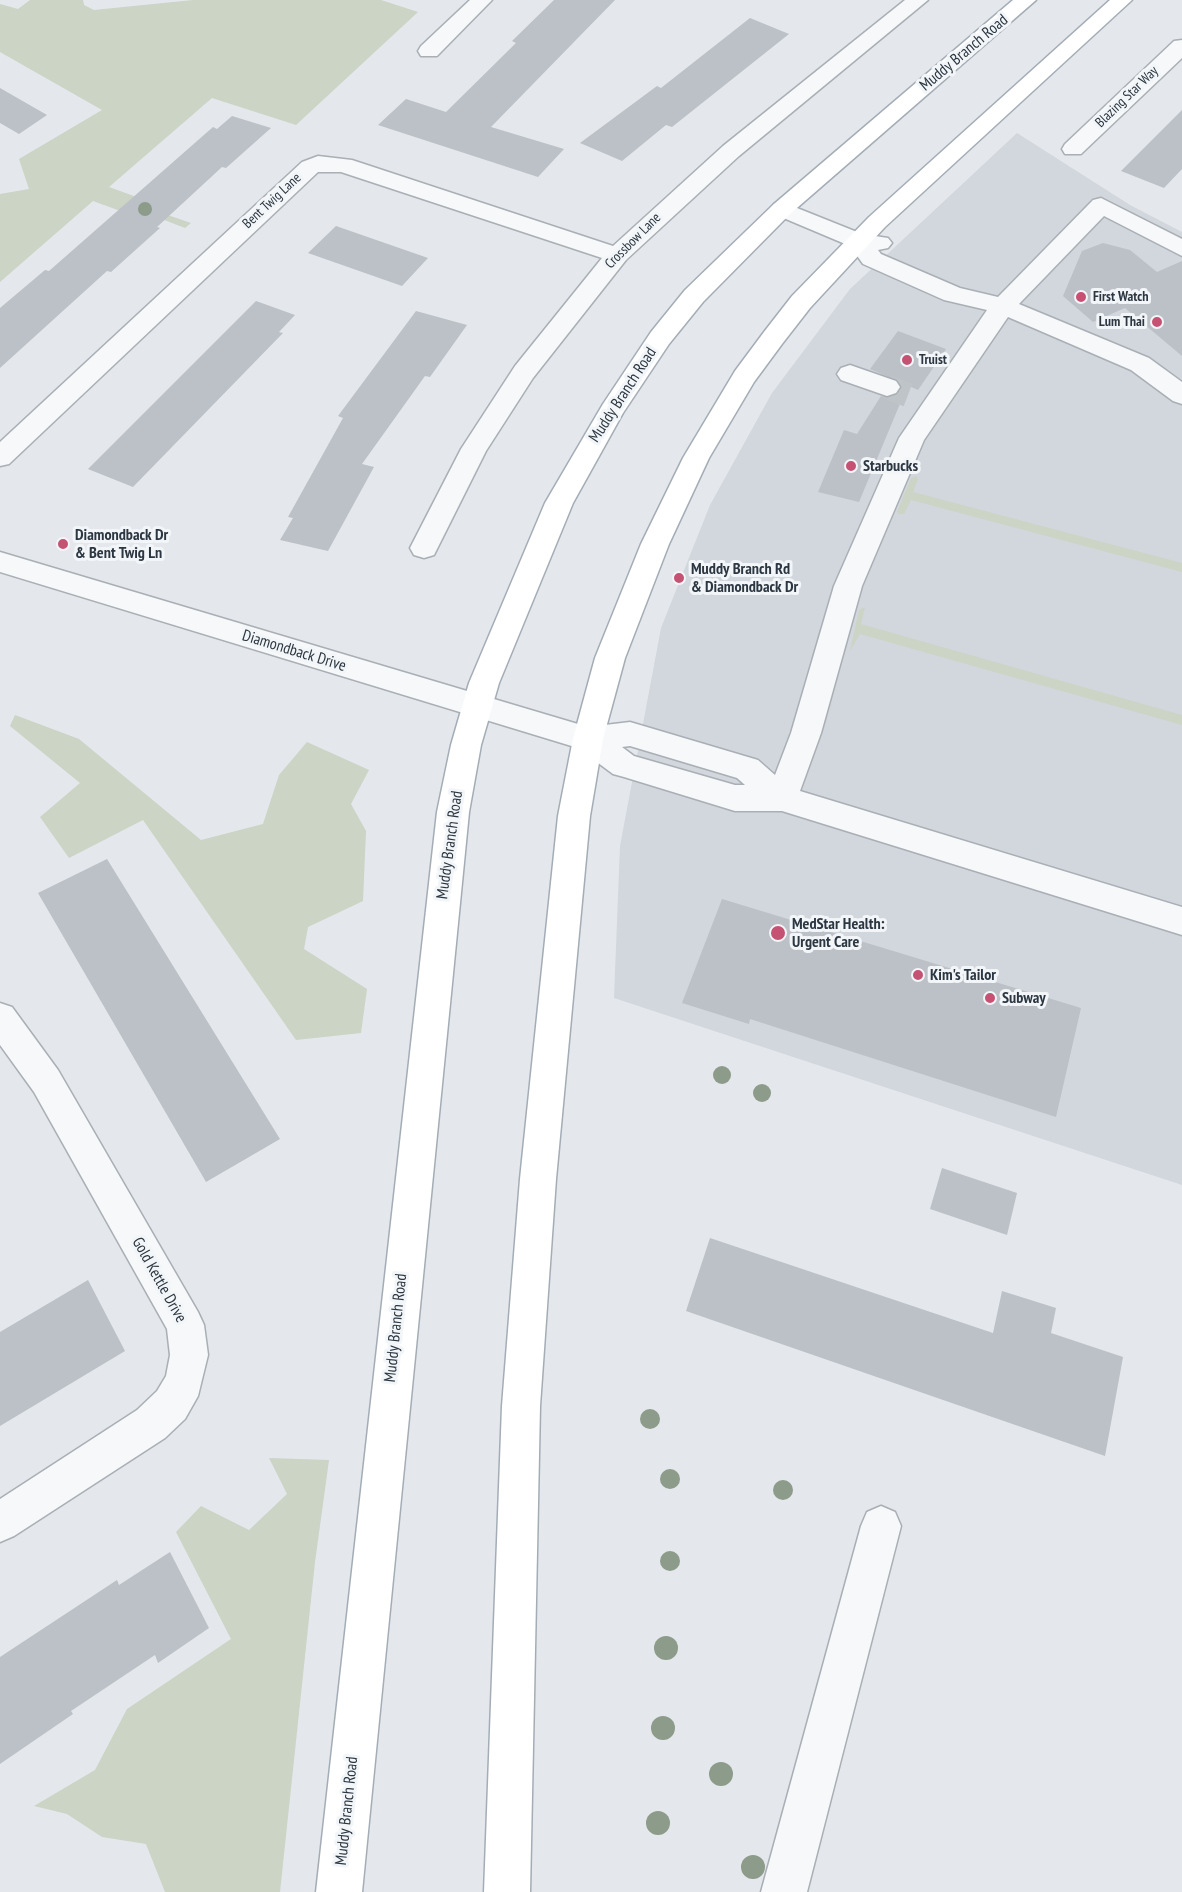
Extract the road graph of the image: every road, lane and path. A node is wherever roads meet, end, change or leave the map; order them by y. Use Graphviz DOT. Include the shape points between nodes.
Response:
graph roads {
  1 [pos="482,0"];
  2 [pos="918,0"];
  3 [pos="1026,0"];
  4 [pos="1122,0"];
  5 [pos="1182,46"];
  6 [pos="429,51"];
  7 [pos="1073,149"];
  8 [pos="782,209"];
  9 [pos="858,241"];
  10 [pos="1182,249"];
  11 [pos="617,255"];
  12 [pos="1003,306"];
  13 [pos="850,374"];
  14 [pos="1182,395"];
  15 [pos="935,405"];
  16 [pos="0,457"];
  17 [pos="424,548"];
  18 [pos="0,562"];
  19 [pos="477,706"];
  20 [pos="588,739"];
  21 [pos="782,798"];
  22 [pos="1182,921"];
  23 [pos="0,1018"];
  24 [pos="0,1522"];
  25 [pos="882,1526"];
  26 [pos="339,1892"];
  27 [pos="507,1892"];
  28 [pos="784,1892"];
  1 -- 6 [label="street"];
  2 -- 11 [label="street, Crossbow Lane" via="731,151"];
  3 -- 8 [label="main road, Muddy Branch Road"];
  4 -- 9 [label="main road"];
  5 -- 7 [label="street, Blazing Star Way"];
  8 -- 9 [label="street"];
  8 -- 19 [label="main road, Muddy Branch Road" via="694,296 660,338 612,410 559,502"];
  9 -- 12 [label="street" via="872,259 953,294"];
  9 -- 20 [label="main road" via="772,338 696,458 610,658"];
  10 -- 12 [label="street" via="1101,205"];
  11 -- 16 [label="street, Bent Twig Lane" via="339,164 318,164 293,182"];
  11 -- 17 [label="street, Crossbow Lane" via="524,372 474,449"];
  12 -- 14 [label="street" via="1140,364"];
  12 -- 15 [label="street"];
  13 -- 15 [label="street"];
  15 -- 21 [label="street" via="912,438 848,586 806,733"];
  18 -- 19 [label="street, Diamondback Drive"];
  19 -- 20 [label="street, Diamondback Drive"];
  19 -- 26 [label="main road, Muddy Branch Road" via="466,745 449,846"];
  20 -- 21 [label="street, Diamondback Drive" via="624,765 735,798"];
  20 -- 27 [label="main road" via="565,887 521,1406"];
  21 -- 22 [label="street, Diamondback Drive"];
  23 -- 24 [label="street, Gold Kettle Drive" via="46,1080 185,1325 189,1355 184,1382 151,1424"];
  25 -- 28 [label="street"];
}
